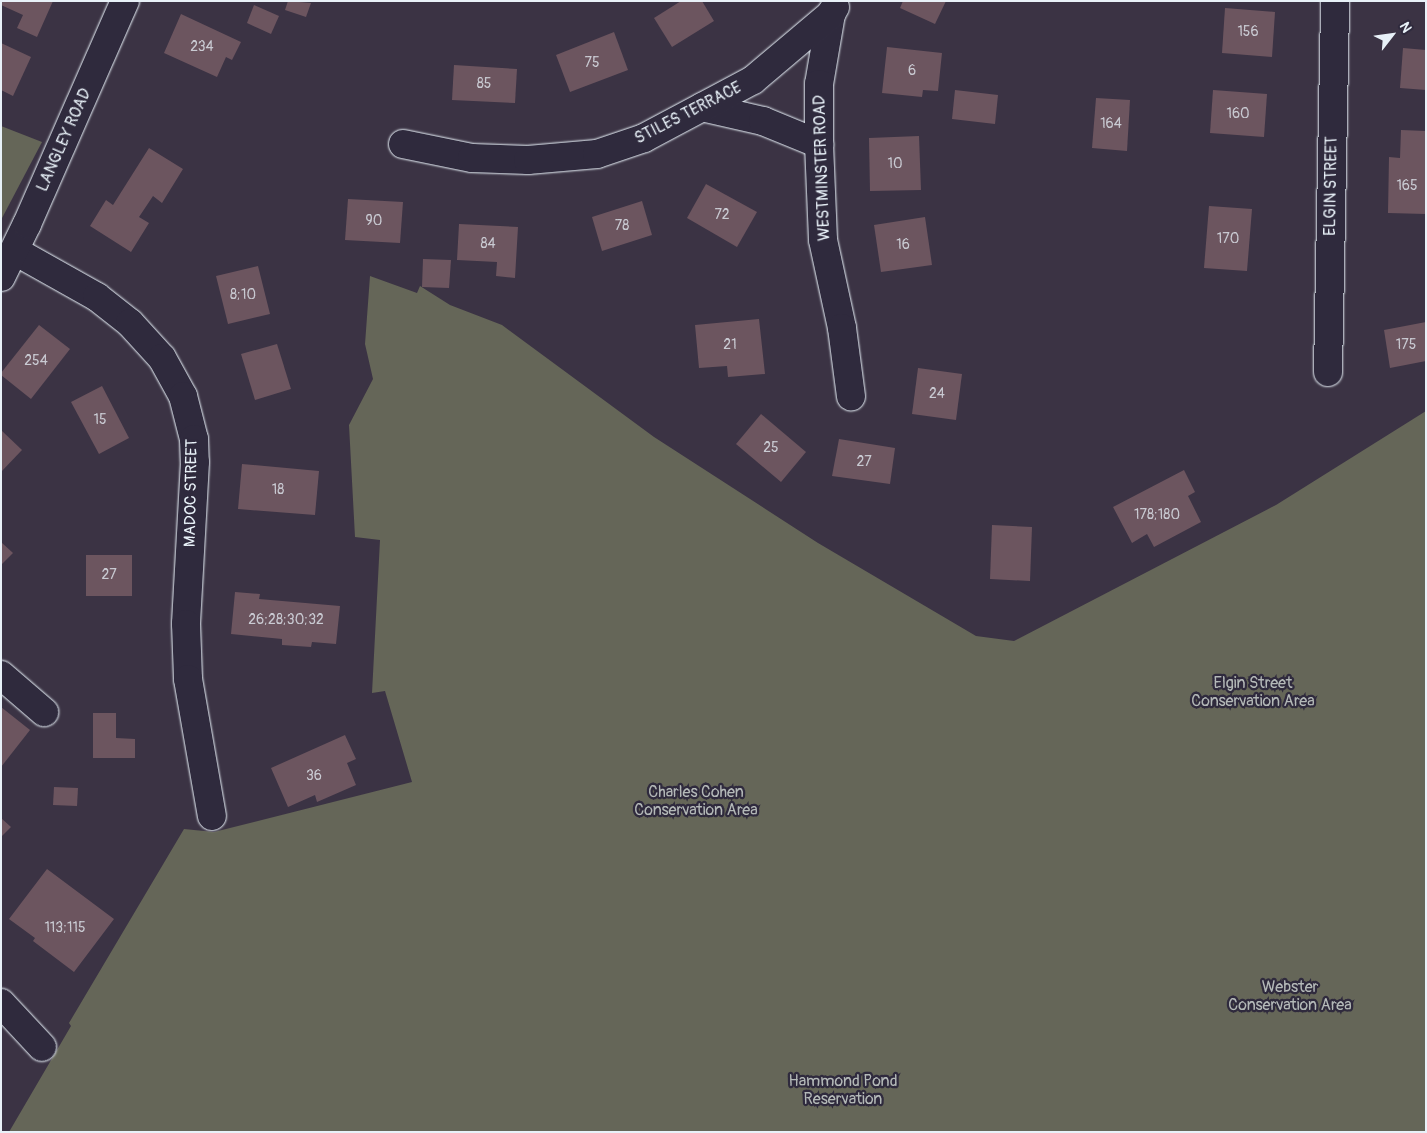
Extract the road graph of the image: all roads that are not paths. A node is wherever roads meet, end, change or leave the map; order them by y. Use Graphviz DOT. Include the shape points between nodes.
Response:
graph roads {
  1 [pos="125,1"];
  2 [pos="1335,1"];
  3 [pos="835,8"];
  4 [pos="702,107"];
  5 [pos="403,144"];
  6 [pos="819,144"];
  7 [pos="15,251"];
  8 [pos="1,277"];
  9 [pos="1328,372"];
  10 [pos="851,396"];
  11 [pos="1,675"];
  12 [pos="44,712"];
  13 [pos="212,816"];
  14 [pos="1,1003"];
  15 [pos="42,1047"];
  1 -- 7 [label="street, LANGLEY ROAD"];
  2 -- 9 [label="street, ELGIN STREET"];
  3 -- 4 [label="street, STILES TERRACE" via="753,80"];
  3 -- 6 [label="street, WESTMINSTER ROAD" via="819,84"];
  4 -- 5 [label="street, STILES TERRACE" via="644,138 597,154 528,160 472,158"];
  4 -- 6 [label="street" via="763,121"];
  6 -- 10 [label="street, WESTMINSTER ROAD" via="823,240 842,328"];
  7 -- 8 [label="street, LANGLEY ROAD"];
  7 -- 13 [label="street, MADOC STREET" via="97,297 130,324 162,358 183,396 194,439 186,624 188,679"];
  11 -- 12 [label="street"];
  14 -- 15 [label="street"];
}
